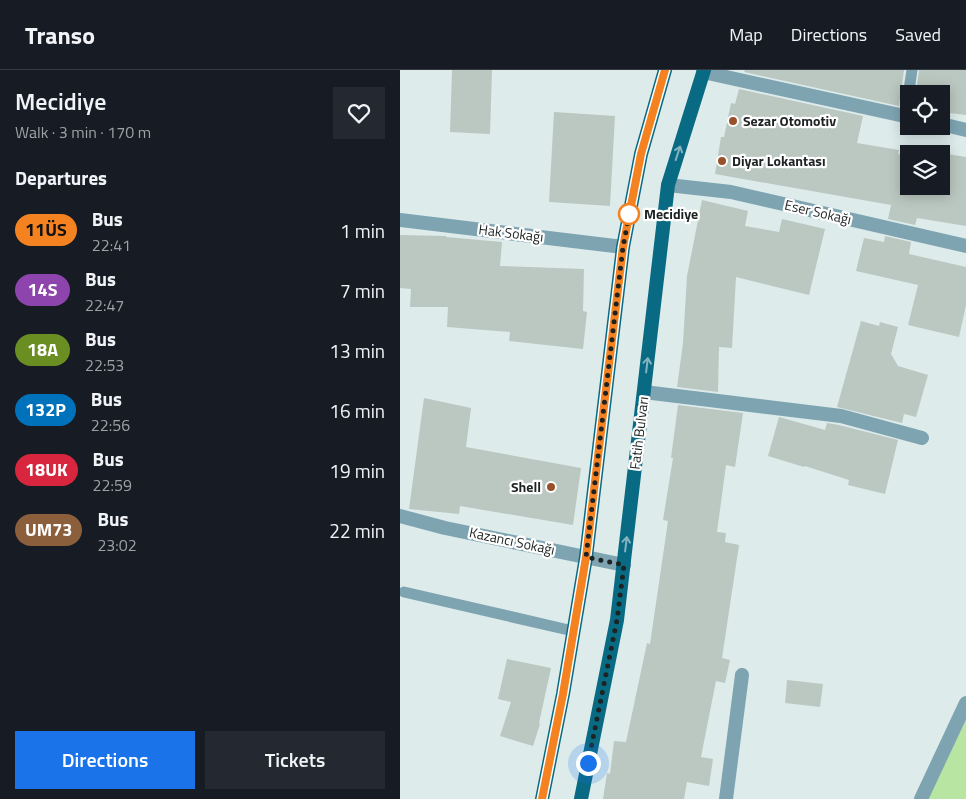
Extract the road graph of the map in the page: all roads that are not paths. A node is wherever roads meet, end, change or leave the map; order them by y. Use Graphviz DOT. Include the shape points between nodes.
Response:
graph roads {
  1 [pos="665,70"];
  2 [pos="912,70"];
  3 [pos="704,71"];
  4 [pos="910,85"];
  5 [pos="900,115"];
  6 [pos="950,126"];
  7 [pos="966,130"];
  8 [pos="668,185"];
  9 [pos="400,220"];
  10 [pos="966,246"];
  11 [pos="623,247"];
  12 [pos="644,392"];
  13 [pos="922,438"];
  14 [pos="400,516"];
  15 [pos="586,557"];
  16 [pos="624,565"];
  17 [pos="404,592"];
  18 [pos="573,631"];
  19 [pos="742,675"];
  20 [pos="966,702"];
  21 [pos="542,799"];
  22 [pos="581,799"];
  23 [pos="726,799"];
  24 [pos="920,799"];
  1 -- 11 [label="main road" via="641,154"];
  2 -- 4 [label="lane"];
  3 -- 5 [label="street"];
  8 -- 3 [label="main road, Fatih Bulvarı, one-way"];
  6 -- 7 [label="street"];
  8 -- 10 [label="street, Eser Sokağı" via="731,192"];
  12 -- 8 [label="main road, Fatih Bulvarı, one-way"];
  9 -- 11 [label="street, Hak Sokağı"];
  11 -- 15 [label="main road"];
  12 -- 13 [label="street" via="841,416"];
  16 -- 12 [label="main road, Fatih Bulvarı, one-way"];
  14 -- 15 [label="street, Kazancı Sokağı"];
  15 -- 16 [label="street, Kazancı Sokağı"];
  15 -- 18 [label="main road"];
  16 -- 22 [label="main road, Fatih Bulvarı" via="617,620"];
  17 -- 18 [label="lane"];
  18 -- 21 [label="main road"];
  19 -- 23 [label="street"];
  20 -- 24 [label="street"];
}
